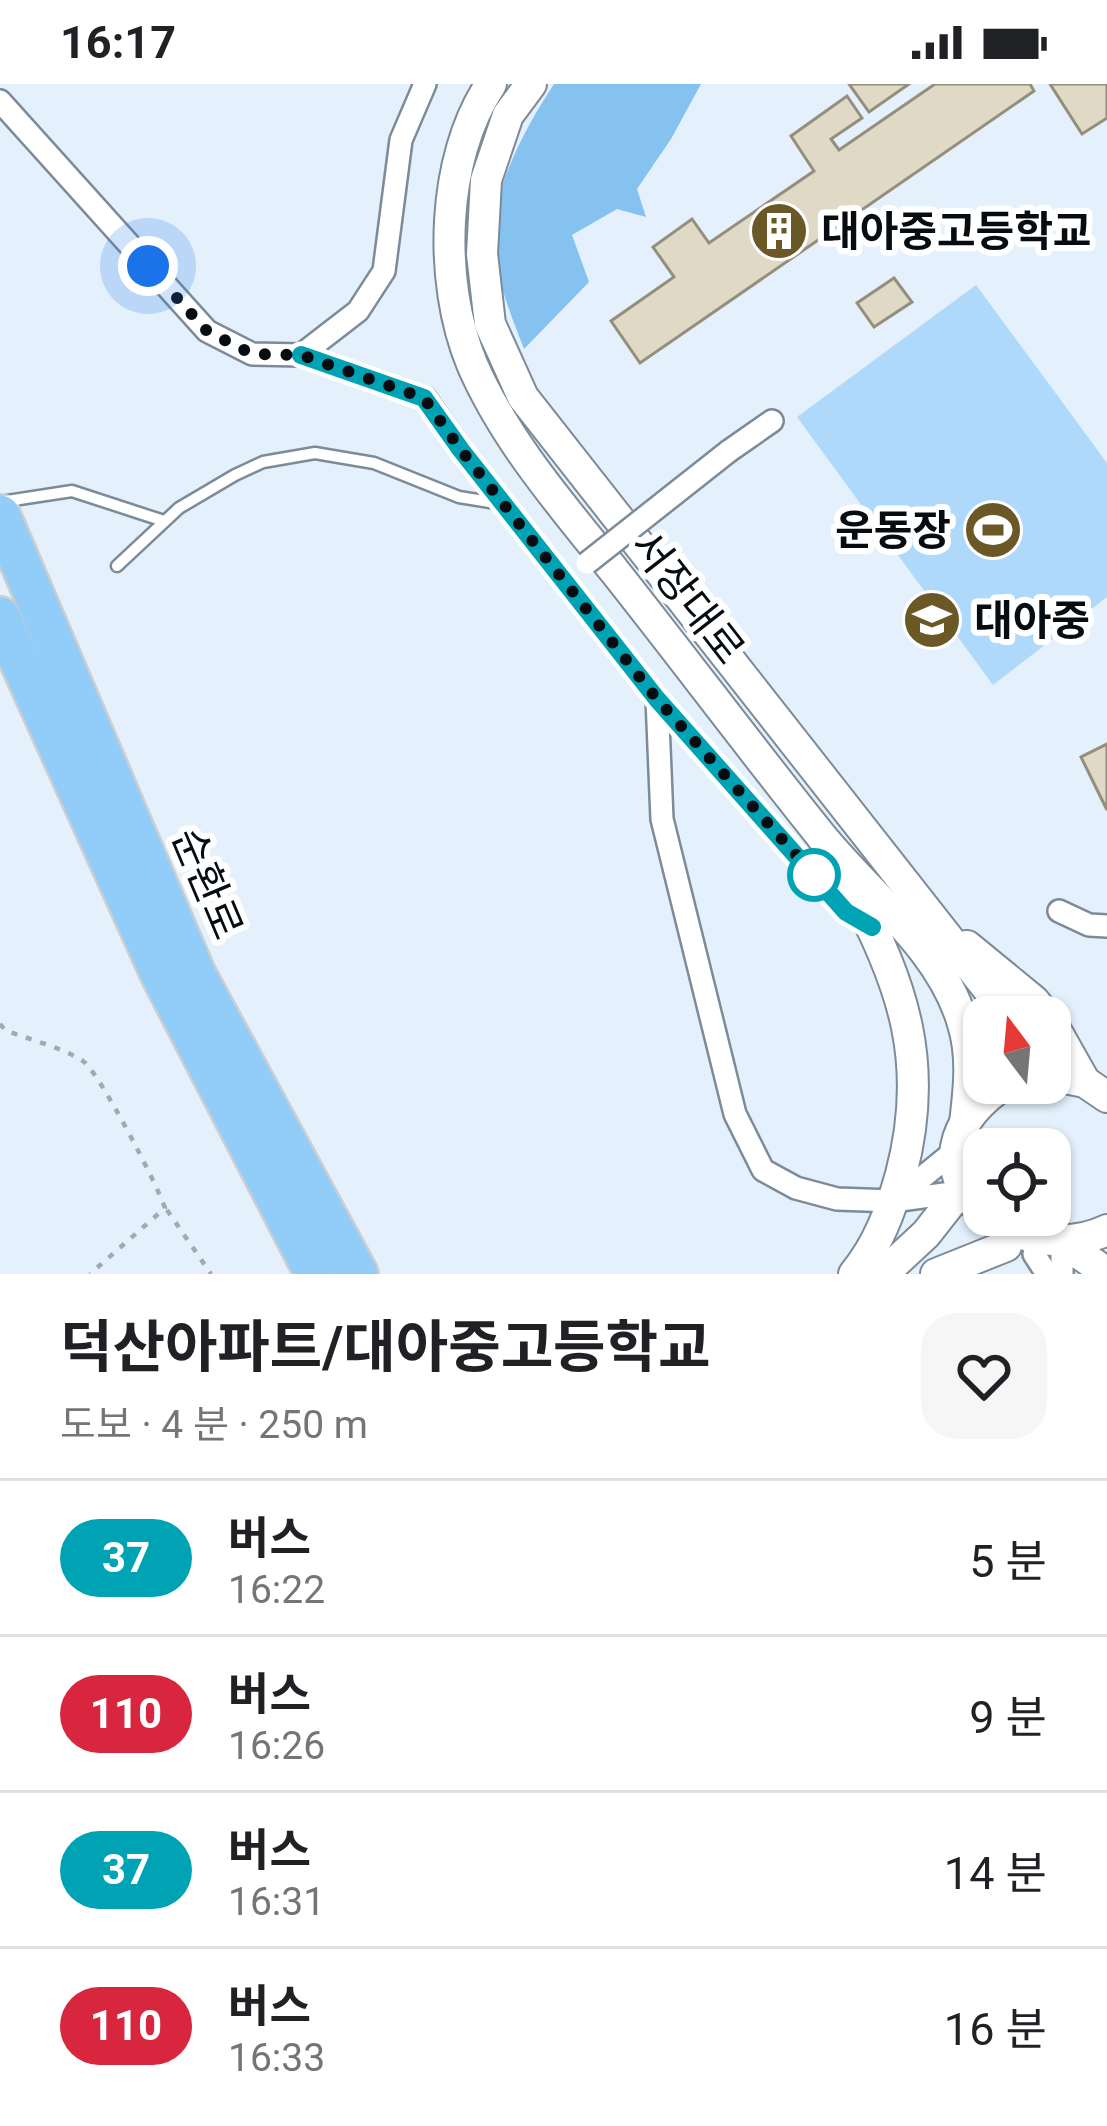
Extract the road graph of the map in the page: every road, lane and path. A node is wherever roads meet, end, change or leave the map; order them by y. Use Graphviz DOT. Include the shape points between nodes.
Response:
graph roads {
  1 [pos="425,84"];
  2 [pos="491,84"];
  3 [pos="531,84"];
  4 [pos="0,101"];
  5 [pos="301,355"];
  6 [pos="772,421"];
  7 [pos="0,502"];
  8 [pos="505,505"];
  9 [pos="0,515"];
  10 [pos="164,521"];
  11 [pos="117,566"];
  12 [pos="567,582"];
  13 [pos="0,616"];
  14 [pos="657,699"];
  15 [pos="826,842"];
  16 [pos="1060,911"];
  17 [pos="931,919"];
  18 [pos="1107,926"];
  19 [pos="872,927"];
  20 [pos="993,996"];
  21 [pos="1025,996"];
  22 [pos="0,1024"];
  23 [pos="979,1104"];
  24 [pos="960,1137"];
  25 [pos="959,1192"];
  26 [pos="893,1201"];
  27 [pos="165,1208"];
  28 [pos="1107,1229"];
  29 [pos="1048,1259"];
  30 [pos="1107,1273"];
  31 [pos="90,1274"];
  32 [pos="211,1274"];
  33 [pos="315,1274"];
  34 [pos="358,1274"];
  35 [pos="854,1274"];
  36 [pos="883,1274"];
  37 [pos="936,1274"];
  1 -- 5 [label="street" via="401,140 384,271 358,311"];
  2 -- 15 [label="street, 서장대로" via="461,143 450,210 454,290 471,361 538,472"];
  3 -- 17 [label="street, 서장대로" via="508,115 487,181 482,254 490,324 523,397"];
  4 -- 5 [label="street" via="207,331 252,354"];
  5 -- 8 [label="street" via="424,398"];
  6 -- 12 [label="street, bridge"];
  7 -- 10 [label="lane" via="72,491"];
  8 -- 10 [label="lane" via="315,453 249,469"];
  8 -- 12 [label="street"];
  9 -- 34 [label="highway, 순환로" via="196,974"];
  10 -- 11 [label="lane"];
  12 -- 14 [label="street"];
  13 -- 33 [label="highway, 순환로" via="160,975"];
  14 -- 19 [label="lane" via="846,912"];
  14 -- 26 [label="street" via="662,819 735,1114 763,1170 837,1199"];
  15 -- 19 [label="street"];
  15 -- 24 [label="street, 서장대로" via="912,938 963,1022"];
  16 -- 18 [label="street"];
  17 -- 20 [label="street, 서장대로"];
  17 -- 21 [label="street"];
  19 -- 26 [label="street" via="913,1049 914,1126"];
  22 -- 27 [label="path" via="87,1063"];
  23 -- 24 [label="street"];
  24 -- 25 [label="street, 서장대로"];
  24 -- 26 [label="street"];
  25 -- 26 [label="street"];
  25 -- 29 [label="street" via="986,1232"];
  25 -- 36 [label="street"];
  26 -- 35 [label="street"];
  27 -- 31 [label="path"];
  27 -- 32 [label="path"];
  28 -- 29 [label="street"];
  29 -- 30 [label="street"];
  29 -- 37 [label="street"];
}
